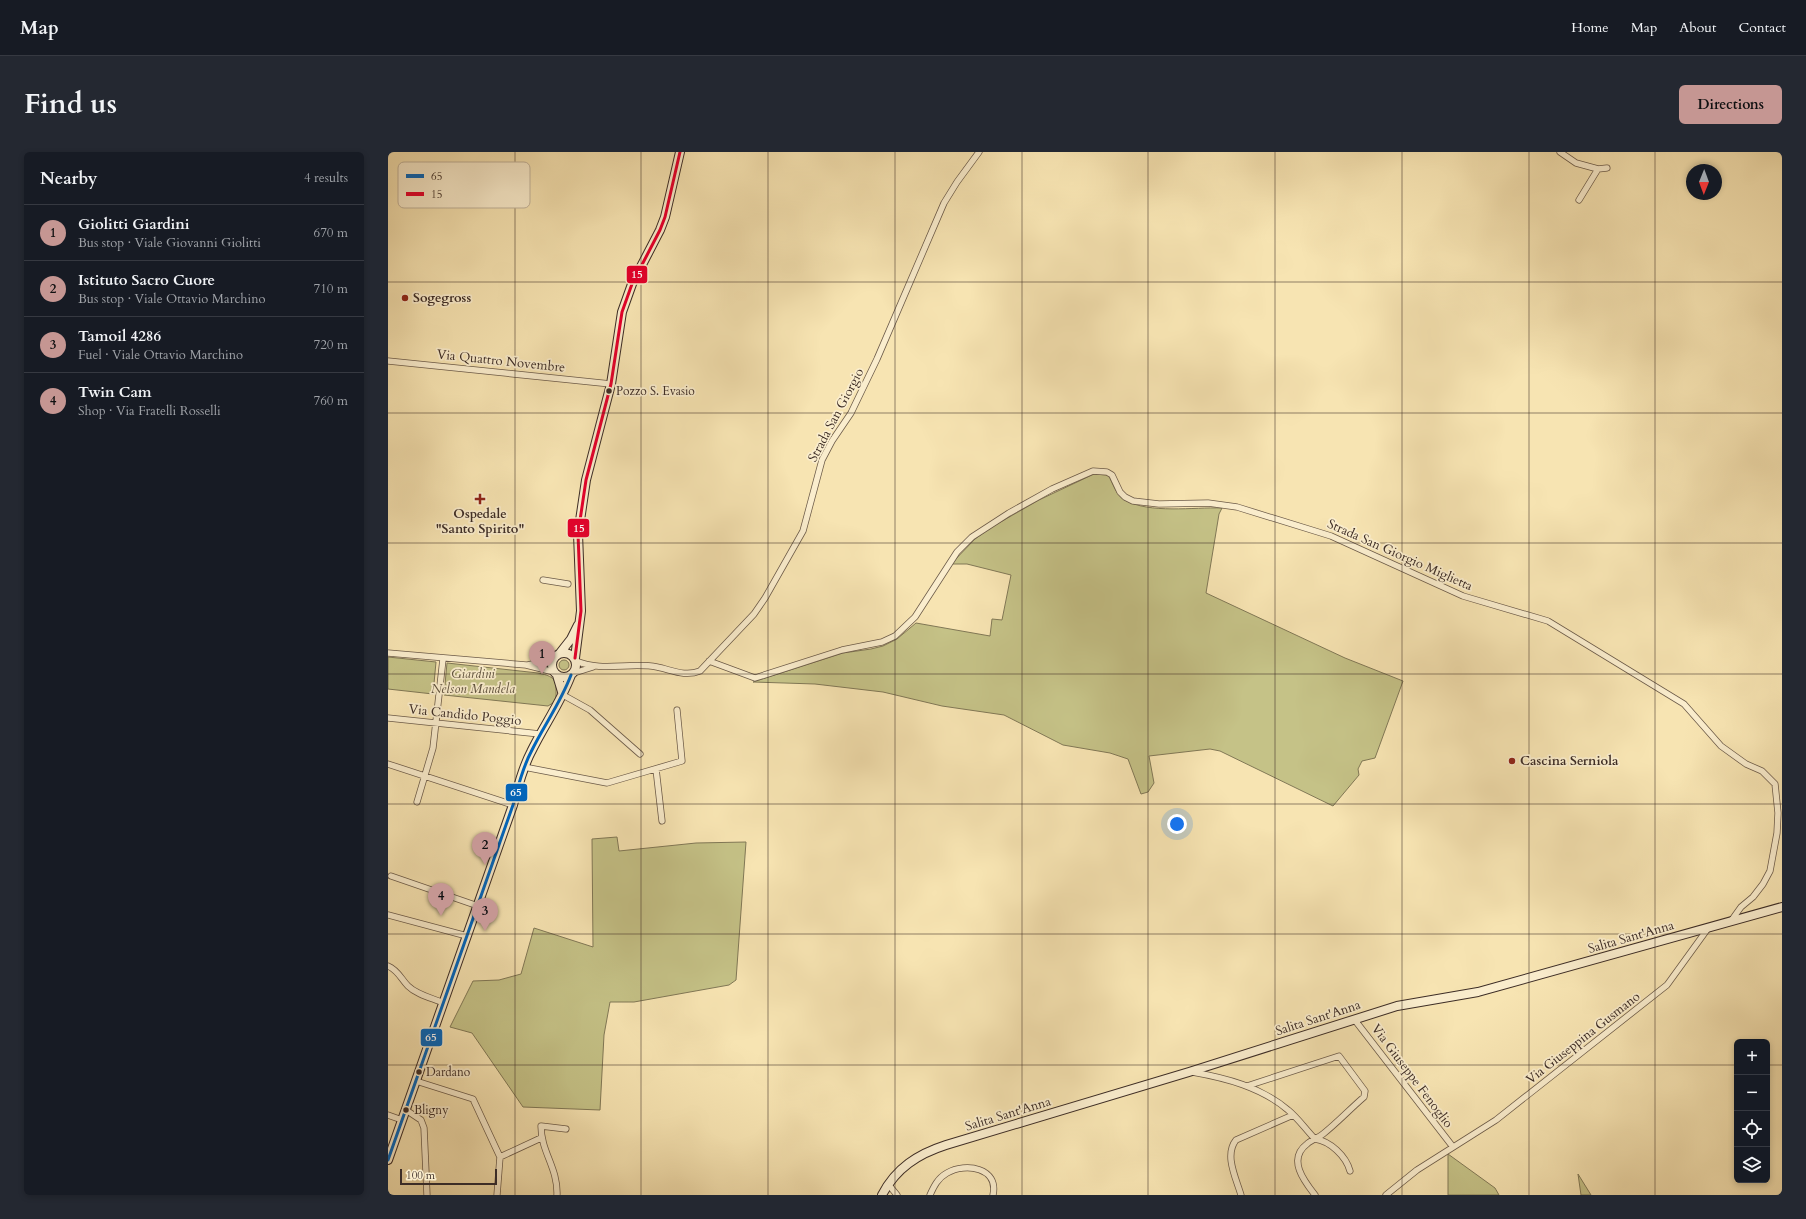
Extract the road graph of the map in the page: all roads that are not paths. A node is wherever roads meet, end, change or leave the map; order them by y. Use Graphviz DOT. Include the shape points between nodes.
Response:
graph roads {
  1 [pos="680,152"];
  2 [pos="979,152"];
  3 [pos="1560,152"];
  4 [pos="1607,168"];
  5 [pos="1598,169"];
  6 [pos="1579,200"];
  7 [pos="388,361"];
  8 [pos="611,384"];
  9 [pos="543,580"];
  10 [pos="568,584"];
  11 [pos="581,621"];
  12 [pos="388,653"];
  13 [pos="560,653"];
  14 [pos="442,659"];
  15 [pos="553,659"];
  16 [pos="576,660"];
  17 [pos="709,661"];
  18 [pos="526,665"];
  19 [pos="599,666"];
  20 [pos="556,673"];
  21 [pos="572,674"];
  22 [pos="563,695"];
  23 [pos="677,710"];
  24 [pos="388,718"];
  25 [pos="436,723"];
  26 [pos="540,734"];
  27 [pos="640,754"];
  28 [pos="388,764"];
  29 [pos="524,767"];
  30 [pos="656,769"];
  31 [pos="425,776"];
  32 [pos="416,802"];
  33 [pos="513,805"];
  34 [pos="662,821"];
  35 [pos="391,876"];
  36 [pos="478,906"];
  37 [pos="1782,908"];
  38 [pos="388,915"];
  39 [pos="1731,921"];
  40 [pos="1710,928"];
  41 [pos="467,936"];
  42 [pos="388,966"];
  43 [pos="444,1003"];
  44 [pos="1354,1019"];
  45 [pos="1190,1072"];
  46 [pos="416,1081"];
  47 [pos="1247,1086"];
  48 [pos="406,1110"];
  49 [pos="388,1115"];
  50 [pos="1293,1115"];
  51 [pos="402,1120"];
  52 [pos="566,1129"];
  53 [pos="541,1138"];
  54 [pos="1314,1139"];
  55 [pos="1453,1147"];
  56 [pos="500,1156"];
  57 [pos="388,1160"];
  58 [pos="1350,1171"];
  59 [pos="888,1184"];
  60 [pos="427,1195"];
  61 [pos="497,1195"];
  62 [pos="557,1195"];
  63 [pos="882,1195"];
  64 [pos="898,1195"];
  65 [pos="930,1195"];
  66 [pos="993,1195"];
  67 [pos="1241,1195"];
  68 [pos="1315,1195"];
  69 [pos="1386,1195"];
  1 -- 8 [label="street" via="665,217 632,284 622,312"];
  2 -- 17 [label="street, Strada San Giorgio" via="944,203 877,359 851,413 822,460 803,531 758,609"];
  3 -- 5 [label="street" via="1576,164"];
  4 -- 5 [label="street"];
  5 -- 6 [label="street"];
  7 -- 8 [label="street, Via Quattro Novembre"];
  8 -- 11 [label="street" via="581,507 578,556"];
  9 -- 10 [label="street"];
  11 -- 13 [label="street"];
  11 -- 16 [label="street"];
  12 -- 14 [label="street"];
  13 -- 15 [label="street"];
  13 -- 16 [label="street" via="569,653"];
  14 -- 18 [label="street"];
  14 -- 25 [label="street"];
  15 -- 18 [label="street"];
  15 -- 20 [label="street" via="552,668"];
  16 -- 19 [label="street, Strada San Giorgio"];
  16 -- 21 [label="street" via="577,666"];
  17 -- 19 [label="street, Strada San Giorgio" via="700,672 686,675 655,667"];
  17 -- 39 [label="street, Strada San Giorgio Miglietta" via="755,678 842,650 882,642 895,636 915,618 957,552 972,537 1052,490 1093,471 1107,472 1112,475 1120,492 1133,501 1160,504 1208,503 1237,507 1332,536 1463,596 1548,622 1684,704 1722,746 1746,764 1769,776 1774,784 1778,813 1770,872 1753,898 1741,907"];
  18 -- 20 [label="street"];
  19 -- 21 [label="street, Strada San Giorgio"];
  20 -- 21 [label="street" via="562,677"];
  20 -- 22 [label="street"];
  21 -- 22 [label="street"];
  22 -- 26 [label="street"];
  22 -- 27 [label="street" via="590,710"];
  23 -- 30 [label="street" via="682,761"];
  24 -- 25 [label="street, Via Candido Poggio"];
  25 -- 26 [label="street, Via Candido Poggio"];
  25 -- 31 [label="street" via="433,748"];
  26 -- 29 [label="street"];
  28 -- 31 [label="street"];
  29 -- 30 [label="street" via="607,783"];
  29 -- 33 [label="street"];
  30 -- 34 [label="street"];
  31 -- 32 [label="street"];
  31 -- 33 [label="street"];
  33 -- 36 [label="street"];
  35 -- 36 [label="street"];
  36 -- 41 [label="street"];
  37 -- 39 [label="street, Salita Sant'Anna"];
  38 -- 41 [label="street"];
  39 -- 40 [label="street, Salita Sant'Anna"];
  40 -- 44 [label="street, Salita Sant'Anna" via="1478,992 1413,1002"];
  40 -- 55 [label="street, Via Giuseppina Gusmano" via="1667,985 1496,1120"];
  41 -- 43 [label="street"];
  42 -- 43 [label="street" via="394,968 416,992"];
  43 -- 46 [label="street"];
  44 -- 45 [label="street, Salita Sant'Anna"];
  44 -- 55 [label="street, Via Giuseppe Fenoglio"];
  45 -- 47 [label="street"];
  45 -- 59 [label="street, Salita Sant'Anna" via="927,1151 899,1170"];
  46 -- 48 [label="street"];
  46 -- 56 [label="street" via="473,1100"];
  47 -- 50 [label="street" via="1270,1098"];
  47 -- 54 [label="street" via="1339,1056 1365,1091 1364,1097"];
  48 -- 51 [label="street"];
  48 -- 60 [label="street" via="421,1120 424,1128"];
  49 -- 51 [label="street"];
  50 -- 54 [label="street"];
  50 -- 67 [label="street" via="1236,1140 1231,1147 1230,1157"];
  51 -- 57 [label="street"];
  52 -- 53 [label="street" via="541,1126"];
  53 -- 56 [label="street"];
  53 -- 62 [label="street" via="557,1180"];
  54 -- 58 [label="street" via="1330,1144 1348,1163"];
  54 -- 68 [label="street" via="1301,1151 1298,1167 1301,1177"];
  55 -- 69 [label="street, Via Giuseppina Gusmano" via="1417,1170"];
  56 -- 61 [label="street"];
  59 -- 63 [label="street, Salita Sant'Anna"];
  59 -- 64 [label="street"];
  65 -- 66 [label="street" via="937,1181 960,1168 977,1169 987,1173 993,1179"];
}
